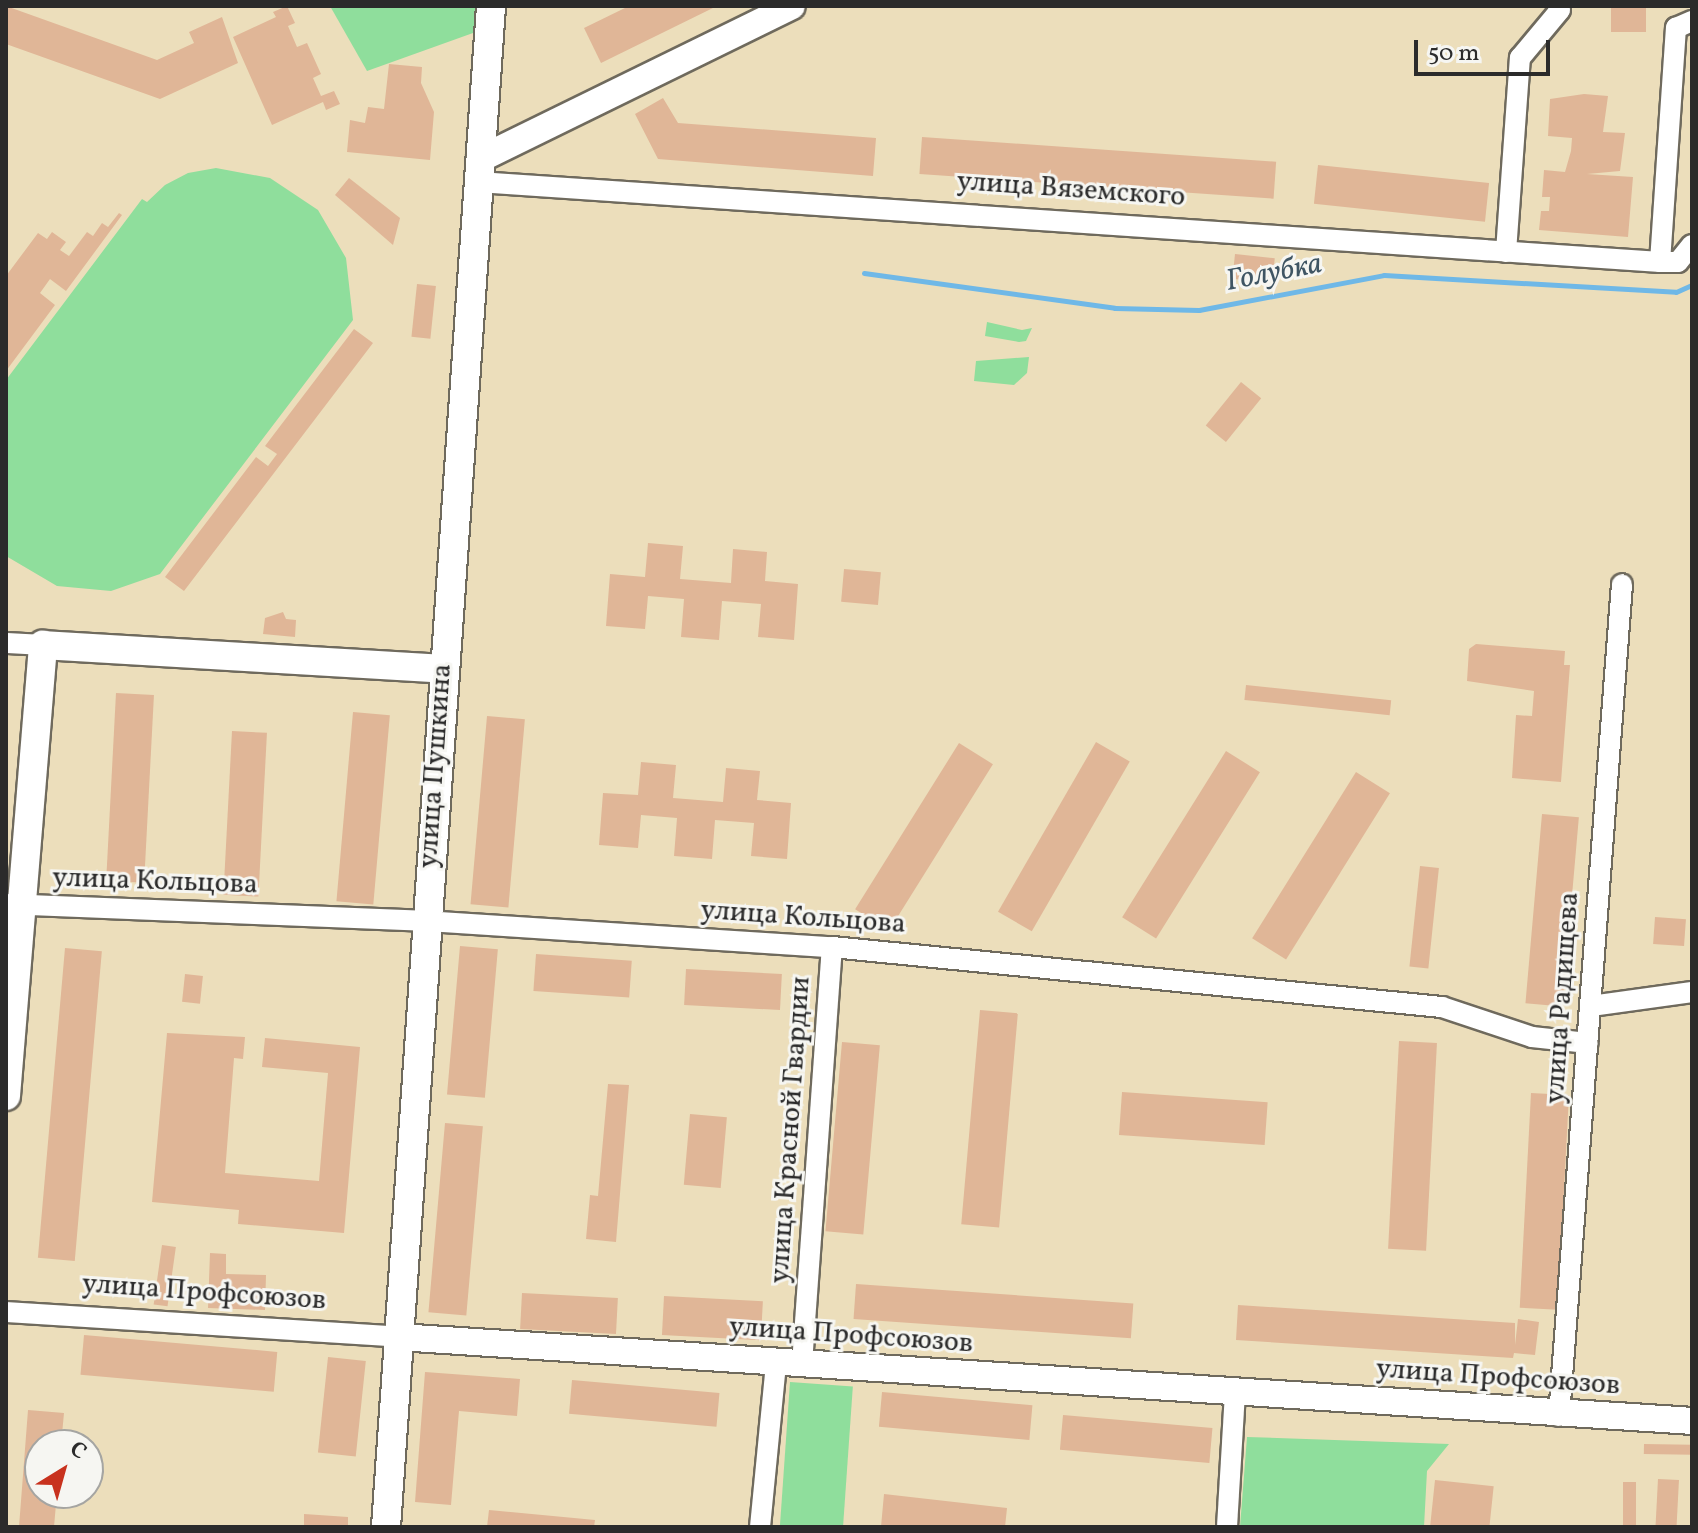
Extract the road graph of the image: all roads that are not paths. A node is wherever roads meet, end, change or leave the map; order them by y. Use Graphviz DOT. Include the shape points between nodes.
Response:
graph roads {
  1 [pos="491,6"];
  2 [pos="792,6"];
  3 [pos="1560,7"];
  4 [pos="1684,24"];
  5 [pos="479,170"];
  6 [pos="1692,245"];
  7 [pos="1506,252"];
  8 [pos="1660,262"];
  9 [pos="1622,584"];
  10 [pos="6,643"];
  11 [pos="43,645"];
  12 [pos="443,669"];
  13 [pos="14,905"];
  14 [pos="426,921"];
  15 [pos="832,947"];
  16 [pos="1692,992"];
  17 [pos="1591,1006"];
  18 [pos="1588,1043"];
  19 [pos="6,1096"];
  20 [pos="6,1312"];
  21 [pos="398,1337"];
  22 [pos="789,1364"];
  23 [pos="1235,1393"];
  24 [pos="1559,1416"];
  25 [pos="1692,1421"];
  26 [pos="386,1527"];
  27 [pos="760,1527"];
  28 [pos="1227,1527"];
  1 -- 5 [label="main road, улица Пушкина"];
  2 -- 5 [label="street"];
  3 -- 7 [label="street" via="1520,58"];
  4 -- 8 [label="street"];
  5 -- 7 [label="street, улица Вяземского"];
  5 -- 12 [label="main road, улица Пушкина"];
  6 -- 8 [label="street" via="1678,262"];
  7 -- 8 [label="street, улица Вяземского"];
  9 -- 17 [label="street, улица Радищева"];
  10 -- 11 [label="street"];
  11 -- 12 [label="main road"];
  11 -- 13 [label="main road"];
  12 -- 14 [label="main road, улица Пушкина"];
  13 -- 14 [label="street, улица Кольцова"];
  13 -- 19 [label="main road"];
  14 -- 15 [label="street, улица Кольцова"];
  14 -- 21 [label="main road, улица Пушкина"];
  15 -- 18 [label="street, улица Кольцова" via="1442,1007 1532,1037"];
  15 -- 22 [label="street, улица Красной Гвардии"];
  16 -- 17 [label="street"];
  17 -- 18 [label="street, улица Радищева"];
  18 -- 24 [label="street, улица Радищева"];
  20 -- 21 [label="street, улица Профсоюзов"];
  21 -- 22 [label="street, улица Профсоюзов"];
  21 -- 26 [label="main road, улица Пушкина"];
  22 -- 23 [label="street, улица Профсоюзов"];
  22 -- 27 [label="street, улица Красной Гвардии"];
  23 -- 24 [label="street, улица Профсоюзов"];
  23 -- 28 [label="street"];
  24 -- 25 [label="street, улица Профсоюзов"];
}
